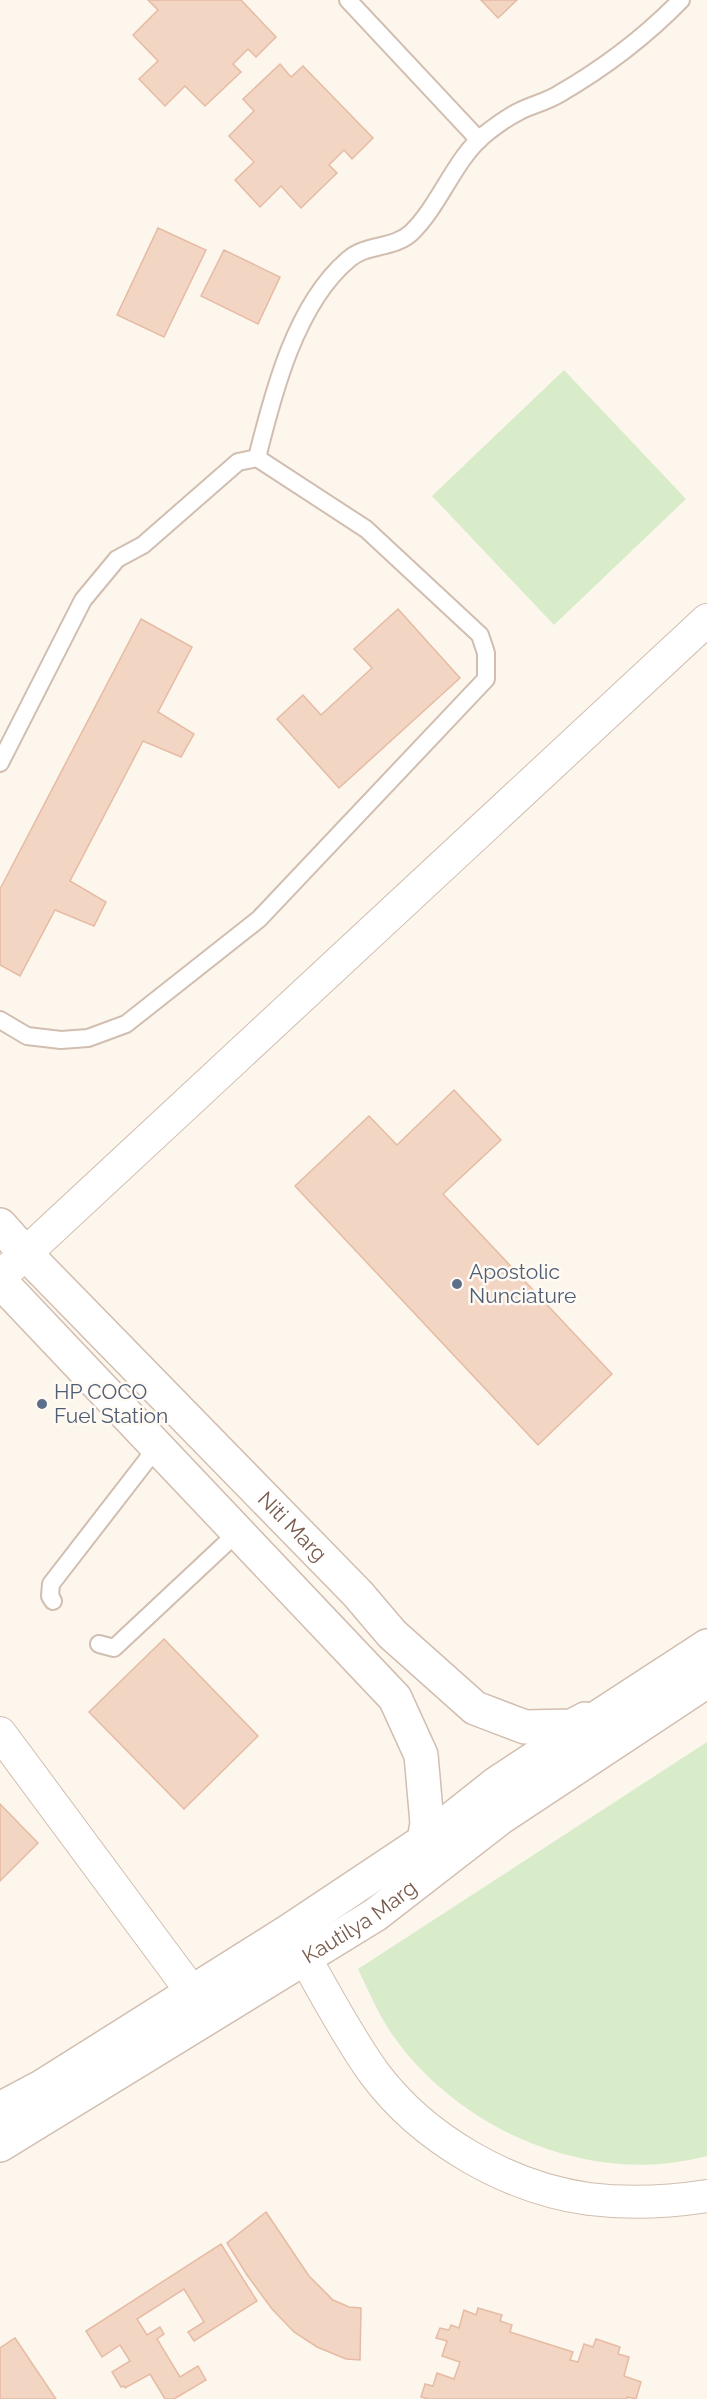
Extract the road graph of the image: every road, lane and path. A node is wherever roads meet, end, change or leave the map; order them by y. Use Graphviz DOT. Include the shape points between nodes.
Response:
graph roads {
  1 [pos="348,0"];
  2 [pos="681,0"];
  3 [pos="479,140"];
  4 [pos="257,458"];
  5 [pos="707,620"];
  6 [pos="0,763"];
  7 [pos="0,1020"];
  8 [pos="0,1225"];
  9 [pos="25,1253"];
  10 [pos="0,1279"];
  11 [pos="157,1447"];
  12 [pos="238,1533"];
  13 [pos="53,1601"];
  14 [pos="99,1644"];
  15 [pos="707,1646"];
  16 [pos="707,1681"];
  17 [pos="627,1697"];
  18 [pos="0,1733"];
  19 [pos="424,1841"];
  20 [pos="289,1930"];
  21 [pos="306,1958"];
  22 [pos="192,1992"];
  23 [pos="0,2109"];
  24 [pos="0,2145"];
  25 [pos="707,2196"];
  1 -- 3 [label="lane"];
  2 -- 3 [label="lane" via="658,24 605,66 557,96 516,112"];
  3 -- 4 [label="lane" via="410,233 389,246 350,257 324,284 291,345"];
  4 -- 6 [label="lane" via="238,462 143,545 117,559 99,579 83,600"];
  4 -- 7 [label="lane" via="366,529 480,635 486,653 486,679 259,919 126,1024 88,1038 61,1040 27,1036"];
  5 -- 9 [label="street"];
  8 -- 9 [label="street, Niti Marg"];
  9 -- 10 [label="street"];
  9 -- 17 [label="street, Niti Marg" via="358,1594 392,1634 475,1708 525,1727 572,1725"];
  10 -- 11 [label="street, Niti Marg"];
  11 -- 12 [label="street, Niti Marg"];
  11 -- 13 [label="lane" via="51,1584"];
  12 -- 14 [label="lane" via="114,1648"];
  12 -- 19 [label="street, Niti Marg" via="395,1698 420,1755 427,1823"];
  15 -- 17 [label="street, Kautilya Marg"];
  16 -- 21 [label="street, Kautilya Marg" via="500,1818 375,1915"];
  17 -- 19 [label="street, Kautilya Marg" via="497,1783"];
  18 -- 22 [label="street"];
  19 -- 20 [label="street, Kautilya Marg"];
  20 -- 21 [label="street"];
  20 -- 22 [label="street, Kautilya Marg"];
  21 -- 24 [label="street, Kautilya Marg"];
  21 -- 25 [label="street" via="376,2075 427,2127 470,2157 508,2176 588,2199 672,2201"];
  22 -- 23 [label="street, Kautilya Marg"];
}
